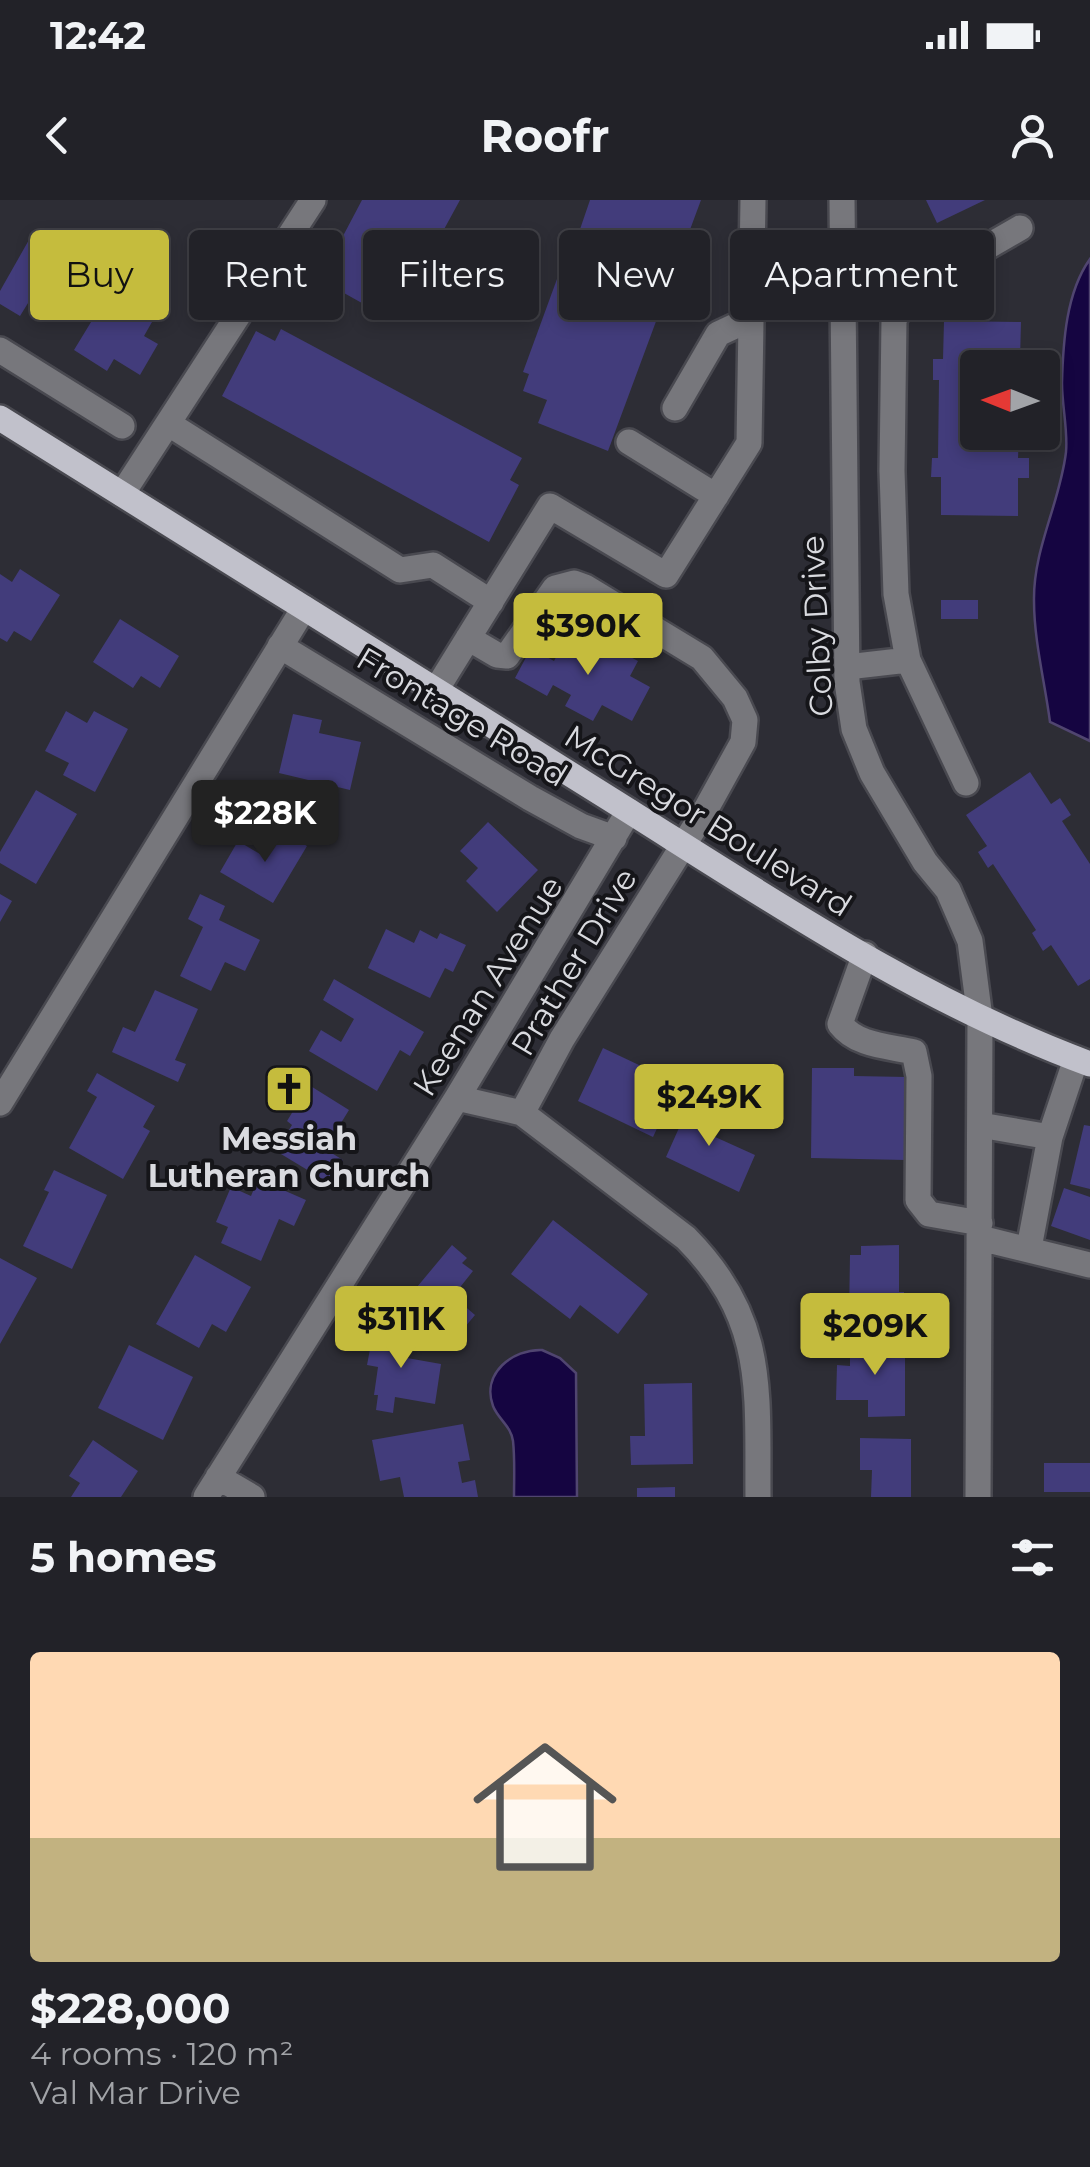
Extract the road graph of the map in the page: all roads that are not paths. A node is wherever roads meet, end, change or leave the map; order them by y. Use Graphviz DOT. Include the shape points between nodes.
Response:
graph roads {
  1 [pos="313,200"];
  2 [pos="753,200"];
  3 [pos="842,200"];
  4 [pos="1020,228"];
  5 [pos="752,230"];
  6 [pos="748,320"];
  7 [pos="750,320"];
  8 [pos="0,350"];
  9 [pos="675,408"];
  10 [pos="0,418"];
  11 [pos="169,424"];
  12 [pos="122,426"];
  13 [pos="629,442"];
  14 [pos="122,494"];
  15 [pos="716,496"];
  16 [pos="491,602"];
  17 [pos="304,608"];
  18 [pos="468,638"];
  19 [pos="280,646"];
  20 [pos="908,660"];
  21 [pos="847,667"];
  22 [pos="436,690"];
  23 [pos="966,783"];
  24 [pos="629,811"];
  25 [pos="614,838"];
  26 [pos="684,846"];
  27 [pos="864,954"];
  28 [pos="980,1018"];
  29 [pos="1083,1062"];
  30 [pos="458,1098"];
  31 [pos="0,1103"];
  32 [pos="522,1113"];
  33 [pos="980,1125"];
  34 [pos="1050,1137"];
  35 [pos="980,1230"];
  36 [pos="1029,1248"];
  37 [pos="1090,1265"];
  38 [pos="212,1487"];
  39 [pos="252,1497"];
  40 [pos="758,1497"];
  41 [pos="978,1497"];
  1 -- 11 [label="street"];
  2 -- 5 [label="street"];
  3 -- 21 [label="street, Colby Drive"];
  4 -- 20 [label="street" via="908,293 894,320 896,594"];
  6 -- 9 [label="street" via="718,334"];
  7 -- 15 [label="street" via="749,443"];
  8 -- 12 [label="street"];
  10 -- 14 [label="main road, McGregor Boulevard"];
  11 -- 14 [label="street"];
  11 -- 16 [label="street" via="400,570 432,565"];
  13 -- 15 [label="street"];
  14 -- 17 [label="main road, McGregor Boulevard"];
  15 -- 16 [label="street" via="666,576 550,506"];
  16 -- 18 [label="street"];
  17 -- 19 [label="street"];
  17 -- 22 [label="main road, McGregor Boulevard"];
  18 -- 22 [label="street"];
  18 -- 26 [label="street, Prather Drive" via="507,656 555,588 574,583 702,658 745,720 742,742"];
  19 -- 25 [label="street, Frontage Road" via="530,798"];
  19 -- 31 [label="street"];
  20 -- 21 [label="street"];
  20 -- 23 [label="street"];
  21 -- 28 [label="street, Colby Drive" via="854,729 872,774 948,890 970,942"];
  22 -- 24 [label="main road, McGregor Boulevard"];
  24 -- 25 [label="street, Keenan Avenue"];
  24 -- 26 [label="main road, McGregor Boulevard"];
  25 -- 30 [label="street, Keenan Avenue"];
  26 -- 27 [label="main road, McGregor Boulevard"];
  26 -- 32 [label="street, Prather Drive"];
  27 -- 28 [label="main road, McGregor Boulevard"];
  27 -- 35 [label="street" via="840,1024 849,1036 914,1052 918,1200 929,1214"];
  28 -- 29 [label="main road, McGregor Boulevard"];
  28 -- 33 [label="street, Colby Drive"];
  29 -- 34 [label="street"];
  30 -- 32 [label="street"];
  30 -- 38 [label="street, Keenan Avenue"];
  32 -- 40 [label="street" via="686,1238 722,1281 738,1308 754,1366"];
  33 -- 34 [label="street"];
  33 -- 35 [label="street, Colby Drive"];
  34 -- 36 [label="street"];
  35 -- 36 [label="street"];
  35 -- 41 [label="street, Colby Drive"];
  36 -- 37 [label="street"];
  38 -- 39 [label="street"];
}
